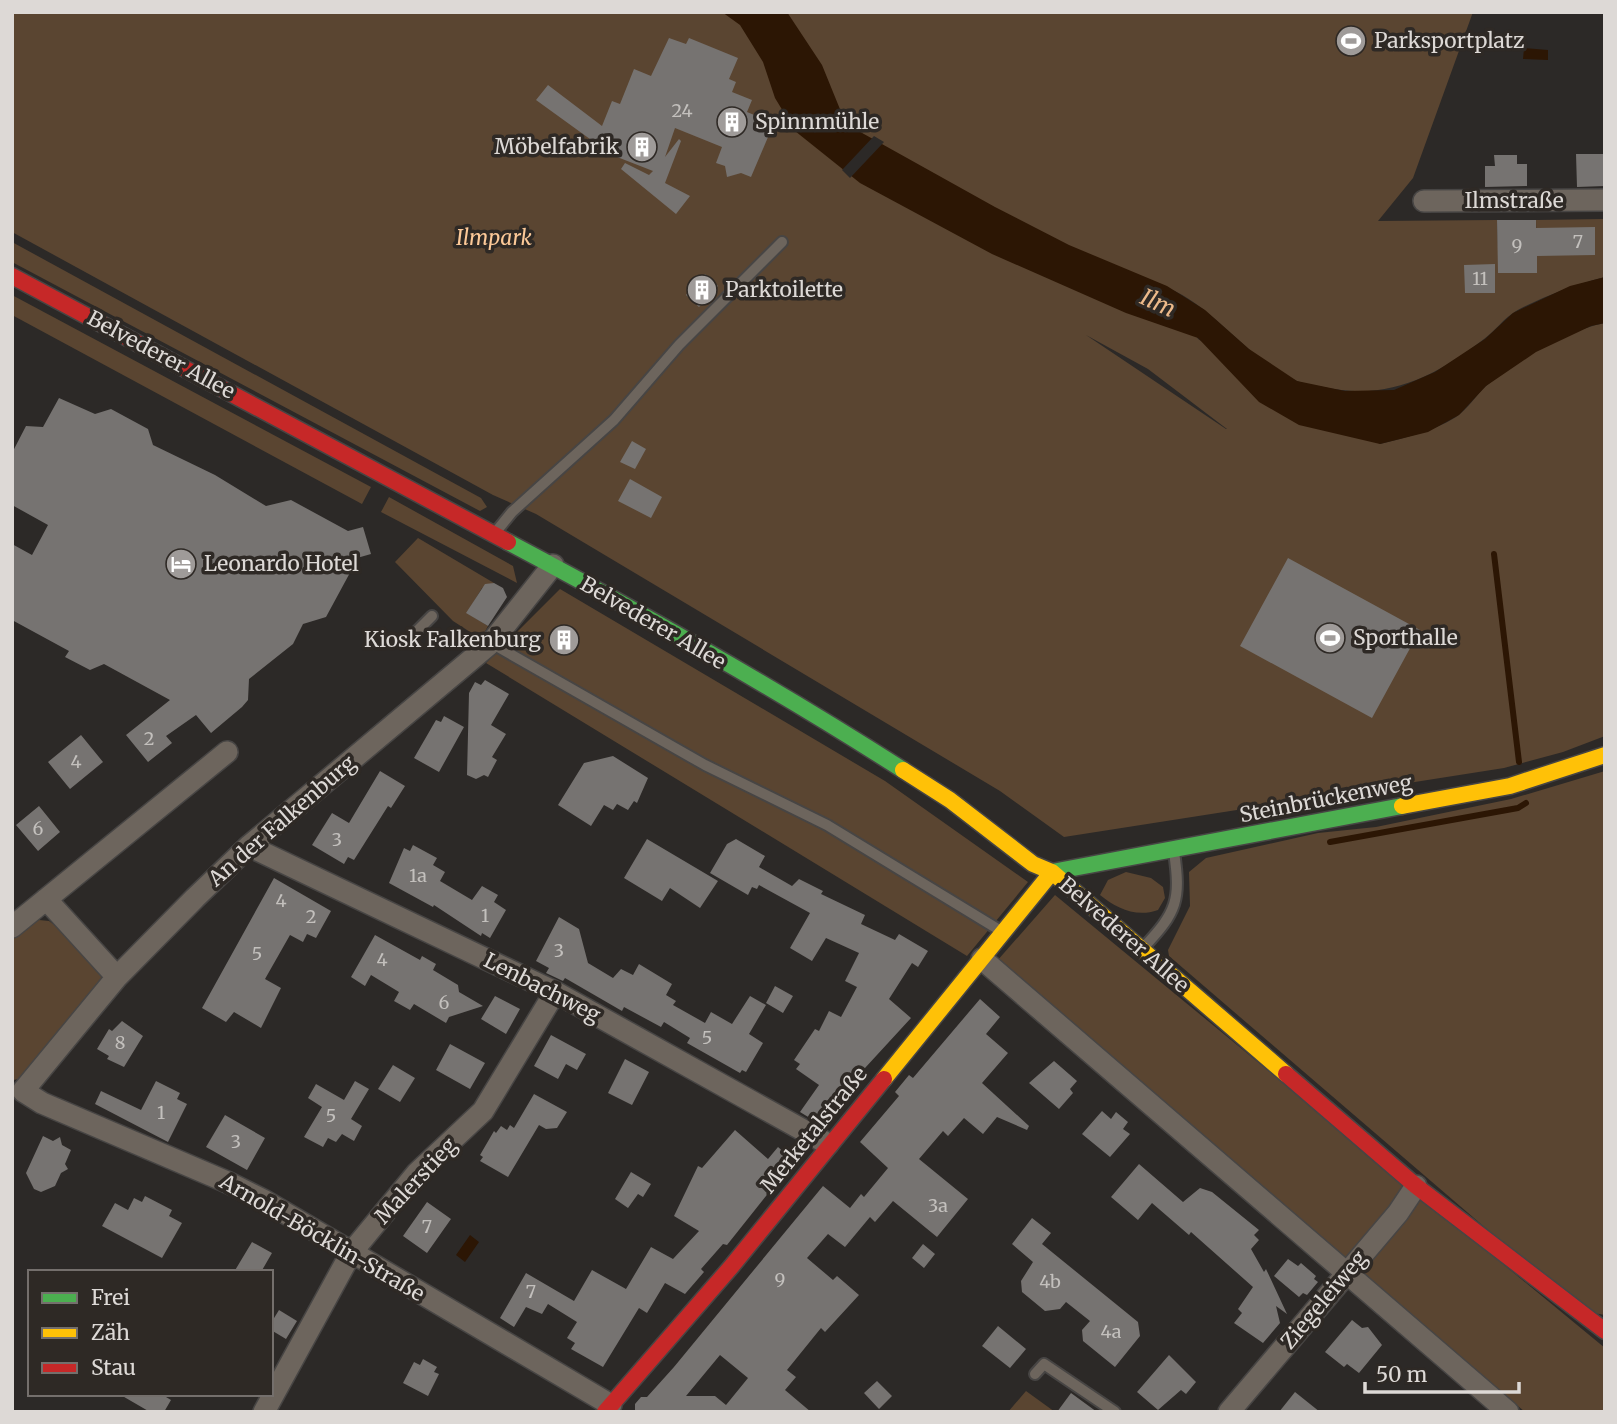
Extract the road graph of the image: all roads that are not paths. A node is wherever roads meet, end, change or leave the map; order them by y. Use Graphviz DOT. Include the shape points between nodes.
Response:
graph roads {
  1 [pos="1605,200"];
  2 [pos="1424,201"];
  3 [pos="782,242"];
  4 [pos="12,276"];
  5 [pos="495,533"];
  6 [pos="553,565"];
  7 [pos="432,616"];
  8 [pos="415,633"];
  9 [pos="491,643"];
  10 [pos="226,752"];
  11 [pos="1605,755"];
  12 [pos="249,846"];
  13 [pos="1174,849"];
  14 [pos="1052,872"];
  15 [pos="46,899"];
  16 [pos="12,926"];
  17 [pos="1004,933"];
  18 [pos="1142,949"];
  19 [pos="982,959"];
  20 [pos="117,977"];
  21 [pos="555,992"];
  22 [pos="23,1091"];
  23 [pos="828,1144"];
  24 [pos="1416,1186"];
  25 [pos="351,1253"];
  26 [pos="1344,1274"];
  27 [pos="1605,1331"];
  28 [pos="1035,1374"];
  29 [pos="273,1396"];
  30 [pos="273,1396"];
  31 [pos="608,1408"];
  32 [pos="264,1412"];
  33 [pos="1115,1412"];
  34 [pos="1229,1412"];
  35 [pos="1508,1412"];
  1 -- 2 [label="street, Ilmstraße"];
  3 -- 5 [label="lane" via="614,420 512,512"];
  4 -- 5 [label="street, Belvederer Allee"];
  5 -- 6 [label="street, Belvederer Allee"];
  6 -- 9 [label="street, An der Falkenburg"];
  6 -- 14 [label="street, Belvederer Allee" via="851,736 950,800 1033,864"];
  7 -- 8 [label="lane"];
  9 -- 12 [label="street, An der Falkenburg"];
  9 -- 17 [label="lane" via="705,765 827,825"];
  10 -- 15 [label="street"];
  11 -- 13 [label="street, Steinbrückenweg" via="1510,786"];
  12 -- 20 [label="street, An der Falkenburg" via="160,924"];
  12 -- 21 [label="street, Lenbachweg"];
  13 -- 14 [label="street, Steinbrückenweg"];
  13 -- 18 [label="lane" via="1179,885 1174,906 1163,927"];
  14 -- 17 [label="street, Merketalstraße"];
  14 -- 18 [label="street, Belvederer Allee"];
  15 -- 16 [label="street"];
  15 -- 20 [label="street"];
  17 -- 19 [label="street, Merketalstraße"];
  18 -- 24 [label="street, Belvederer Allee"];
  19 -- 23 [label="street, Merketalstraße"];
  19 -- 26 [label="street"];
  20 -- 22 [label="street, An der Falkenburg"];
  21 -- 23 [label="street, Lenbachweg"];
  21 -- 25 [label="street, Malerstieg" via="483,1111 417,1173"];
  22 -- 25 [label="street, Arnold-Böcklin-Straße" via="228,1182"];
  23 -- 31 [label="street, Merketalstraße" via="731,1267"];
  24 -- 26 [label="street, Ziegeleiweg"];
  24 -- 27 [label="street, Belvederer Allee"];
  25 -- 30 [label="street, Malerstieg"];
  25 -- 31 [label="street, Arnold-Böcklin-Straße"];
  26 -- 34 [label="street, Ziegeleiweg"];
  26 -- 35 [label="street"];
  28 -- 33 [label="lane" via="1044,1364"];
  29 -- 32 [label="street, Malerstieg"];
}
